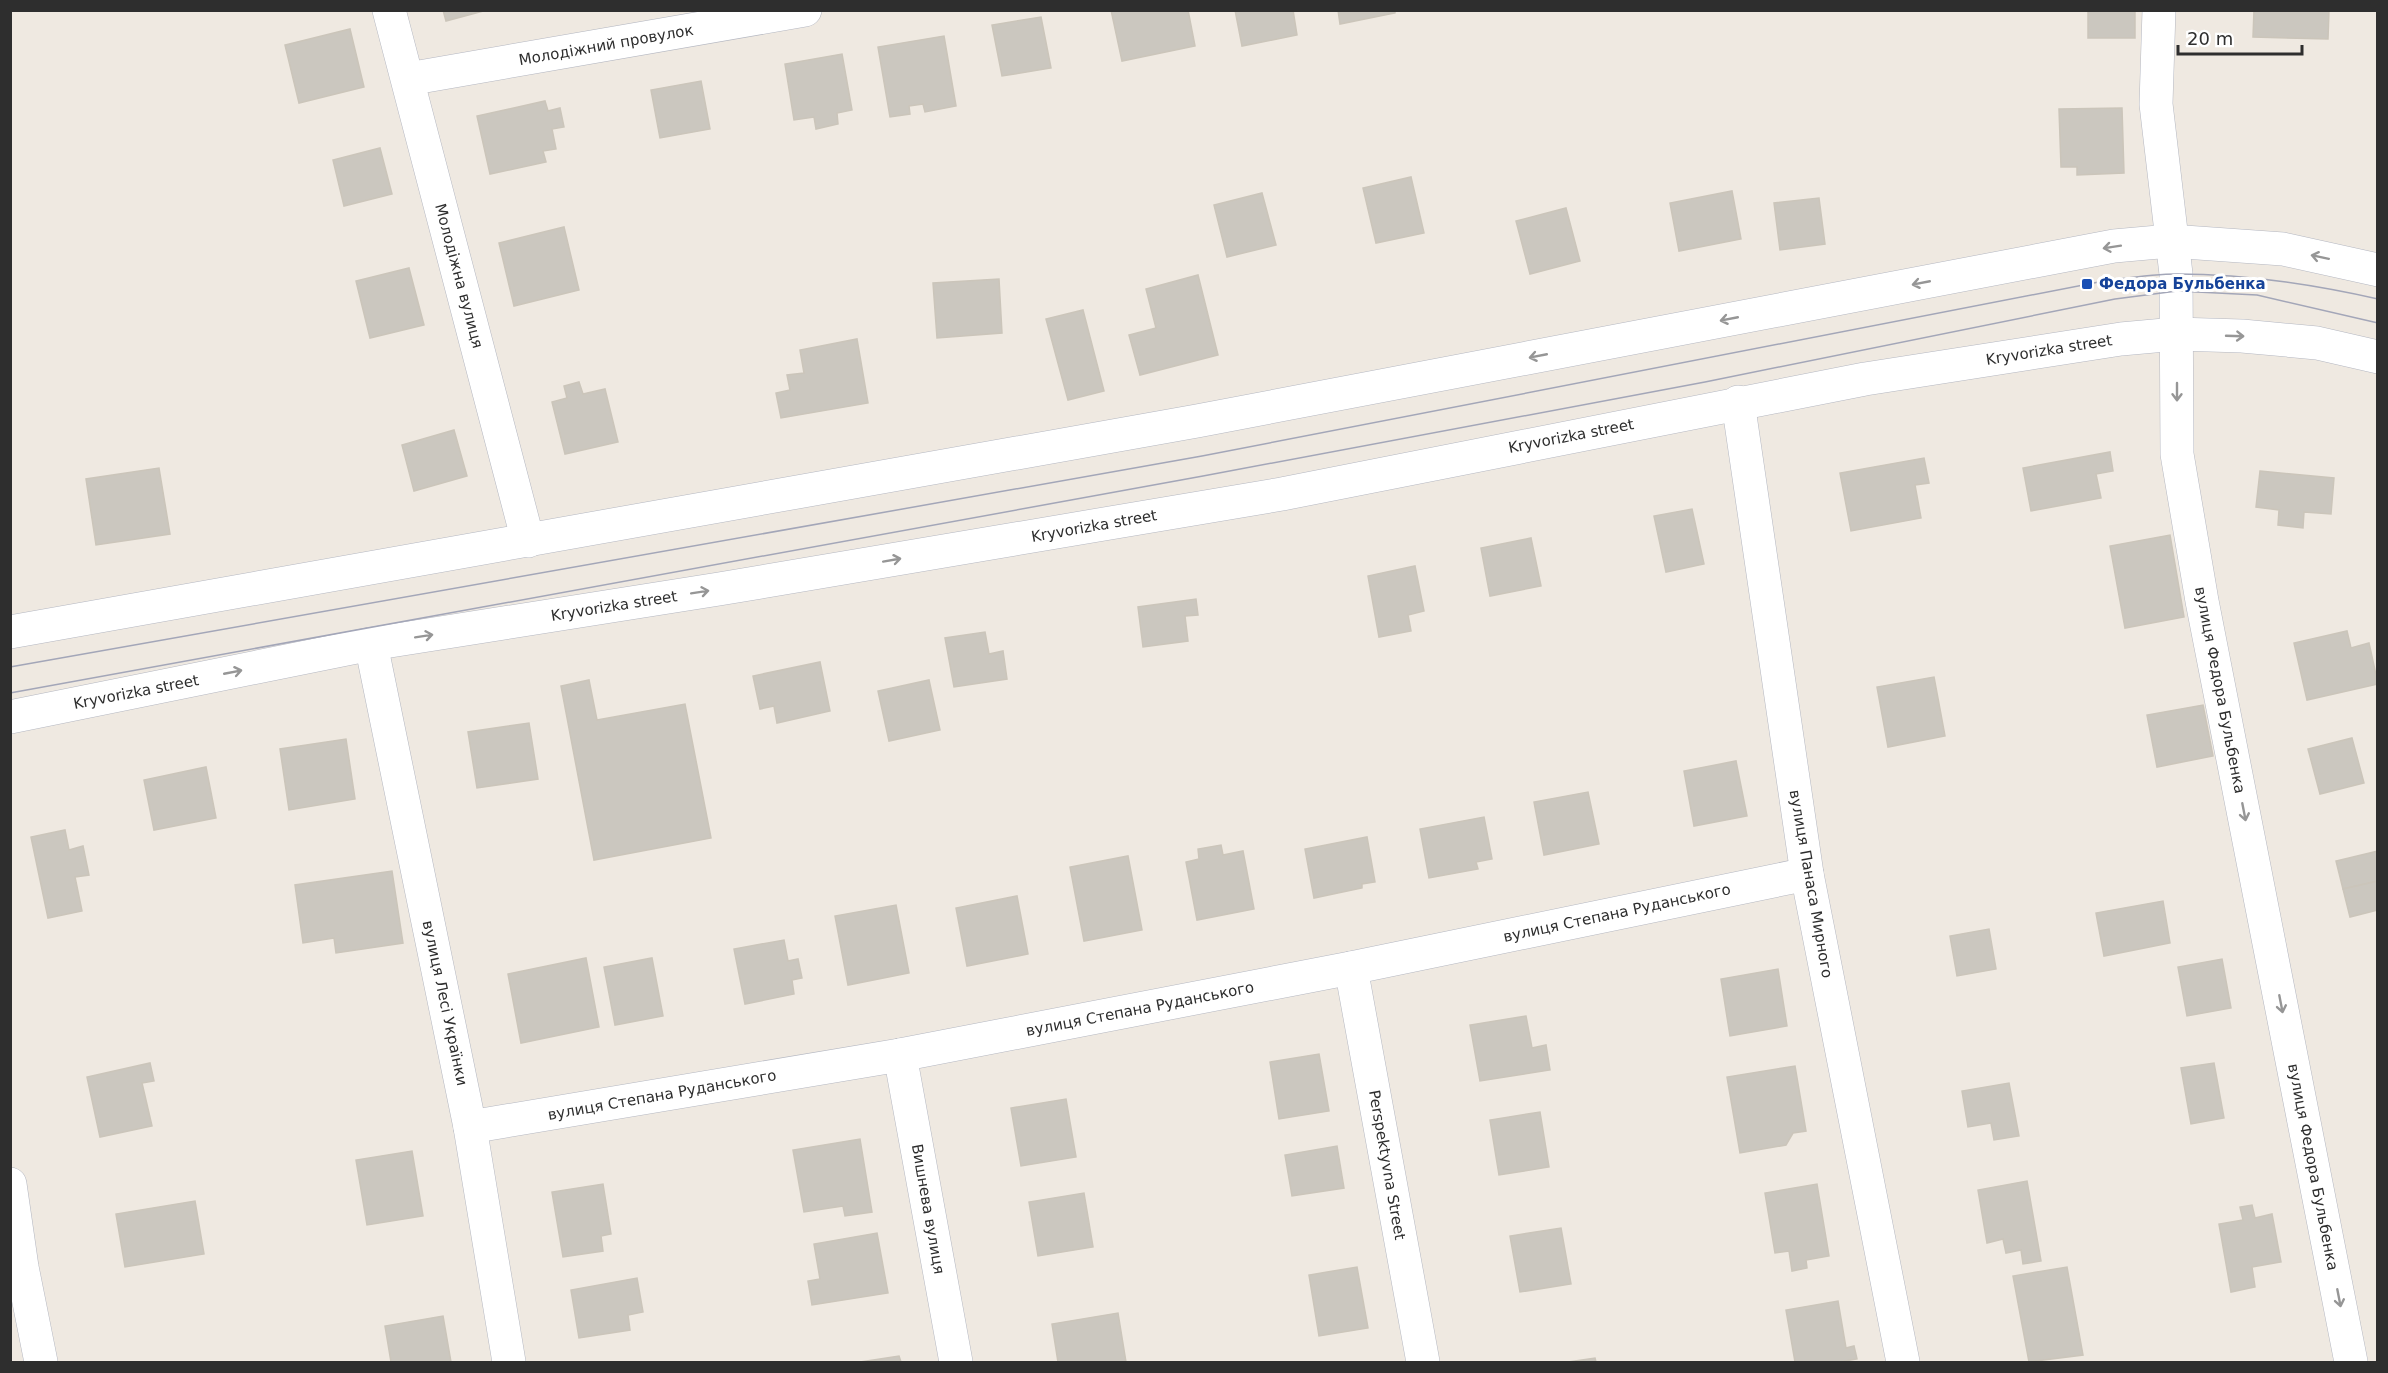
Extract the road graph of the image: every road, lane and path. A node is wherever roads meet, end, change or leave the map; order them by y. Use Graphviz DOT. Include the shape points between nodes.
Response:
graph roads {
  1 [pos="389,10"];
  2 [pos="805,10"];
  3 [pos="2159,10"];
  4 [pos="408,80"];
  5 [pos="2170,241"];
  6 [pos="2378,270"];
  7 [pos="2176,334"];
  8 [pos="2317,343"];
  9 [pos="2378,357"];
  10 [pos="2378,374"];
  11 [pos="1738,402"];
  12 [pos="528,541"];
  13 [pos="10,632"];
  14 [pos="371,644"];
  15 [pos="10,717"];
  16 [pos="1807,874"];
  17 [pos="1352,968"];
  18 [pos="900,1055"];
  19 [pos="470,1127"];
  20 [pos="10,1184"];
  21 [pos="16,1268"];
  22 [pos="41,1362"];
  23 [pos="509,1362"];
  24 [pos="956,1362"];
  25 [pos="1423,1362"];
  26 [pos="1903,1362"];
  27 [pos="2351,1362"];
  1 -- 4 [label="street, Молодіжна вулиця"];
  2 -- 4 [label="street, Молодіжний провулок"];
  3 -- 5 [label="street, вулиця Федора Бульбенка" via="2156,104"];
  4 -- 12 [label="street, Молодіжна вулиця"];
  6 -- 5 [label="street, one-way" via="2283,249"];
  5 -- 7 [label="street, вулиця Федора Бульбенка" via="2176,274"];
  5 -- 12 [label="street, one-way" via="2114,246 1197,421"];
  7 -- 8 [label="street, Kryvorizka street, one-way"];
  7 -- 11 [label="street, Kryvorizka street" via="2110,340"];
  7 -- 27 [label="street, вулиця Федора Бульбенка, one-way" via="2179,465 2204,613"];
  8 -- 9 [label="street"];
  8 -- 10 [label="street"];
  14 -- 11 [label="street, Kryvorizka street, one-way" via="1282,494"];
  11 -- 16 [label="street, вулиця Панаса Мирного"];
  12 -- 13 [label="street"];
  15 -- 14 [label="street, Kryvorizka street, one-way"];
  14 -- 19 [label="street, вулиця Лесі Українки"];
  16 -- 17 [label="street, вулиця Степана Руданського"];
  16 -- 26 [label="street, вулиця Панаса Мирного"];
  17 -- 18 [label="street, вулиця Степана Руданського"];
  17 -- 25 [label="street, Perspektyvna Street"];
  18 -- 19 [label="street, вулиця Степана Руданського"];
  18 -- 24 [label="street, Вишнева вулиця"];
  19 -- 23 [label="street, вулиця Лесі Українки"];
  20 -- 21 [label="street"];
  21 -- 22 [label="street"];
}
